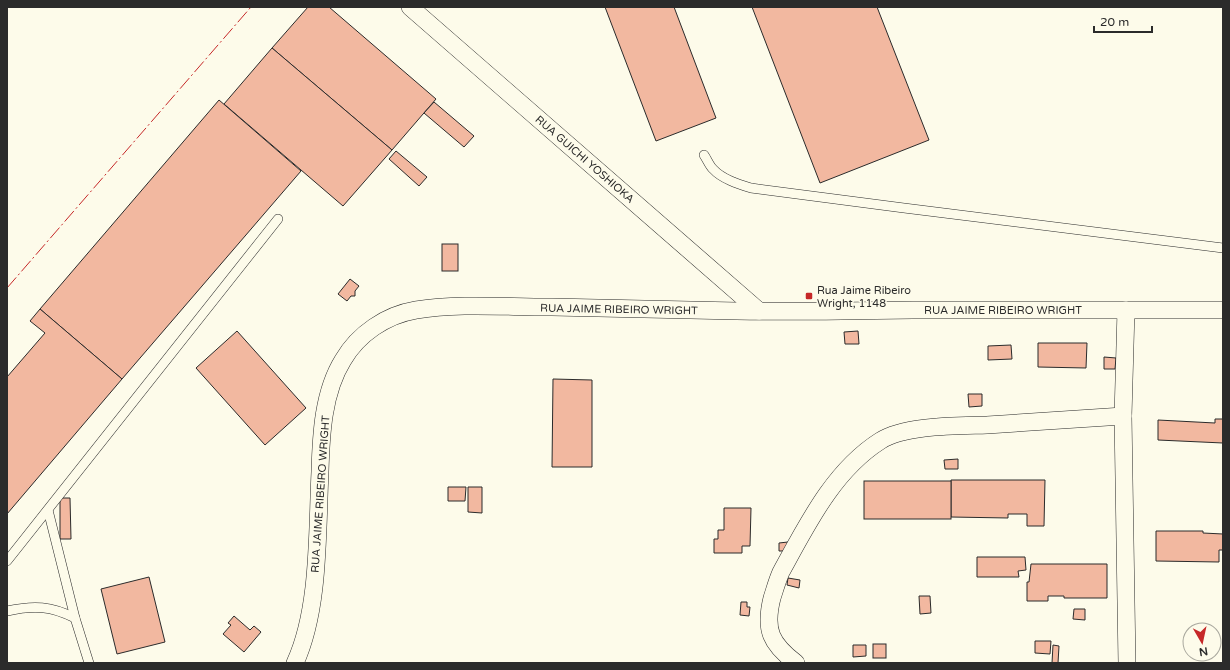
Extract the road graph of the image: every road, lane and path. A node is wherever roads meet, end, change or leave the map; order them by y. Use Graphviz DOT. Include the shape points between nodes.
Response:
graph roads {
  1 [pos="410,7"];
  2 [pos="704,155"];
  3 [pos="278,219"];
  4 [pos="1223,248"];
  5 [pos="1126,310"];
  6 [pos="1223,310"];
  7 [pos="759,311"];
  8 [pos="1123,416"];
  9 [pos="48,510"];
  10 [pos="7,561"];
  11 [pos="7,611"];
  12 [pos="75,618"];
  13 [pos="89,663"];
  14 [pos="295,663"];
  15 [pos="796,663"];
  16 [pos="1127,663"];
  1 -- 7 [label="street, RUA GUICHI YOSHIOKA"];
  2 -- 4 [label="lane" via="713,169 723,177 751,188"];
  3 -- 9 [label="lane"];
  5 -- 6 [label="street, RUA JAIME RIBEIRO WRIGHT"];
  5 -- 7 [label="street, RUA JAIME RIBEIRO WRIGHT"];
  5 -- 8 [label="street"];
  7 -- 14 [label="street, RUA JAIME RIBEIRO WRIGHT" via="484,306 414,310 388,318 369,331 354,344 342,361 325,409 313,596"];
  8 -- 15 [label="street" via="902,432 882,440 861,454 832,485 777,580 768,626 784,654"];
  8 -- 16 [label="street"];
  9 -- 10 [label="lane"];
  9 -- 12 [label="lane"];
  11 -- 12 [label="lane" via="49,608"];
  12 -- 13 [label="lane"];
}
